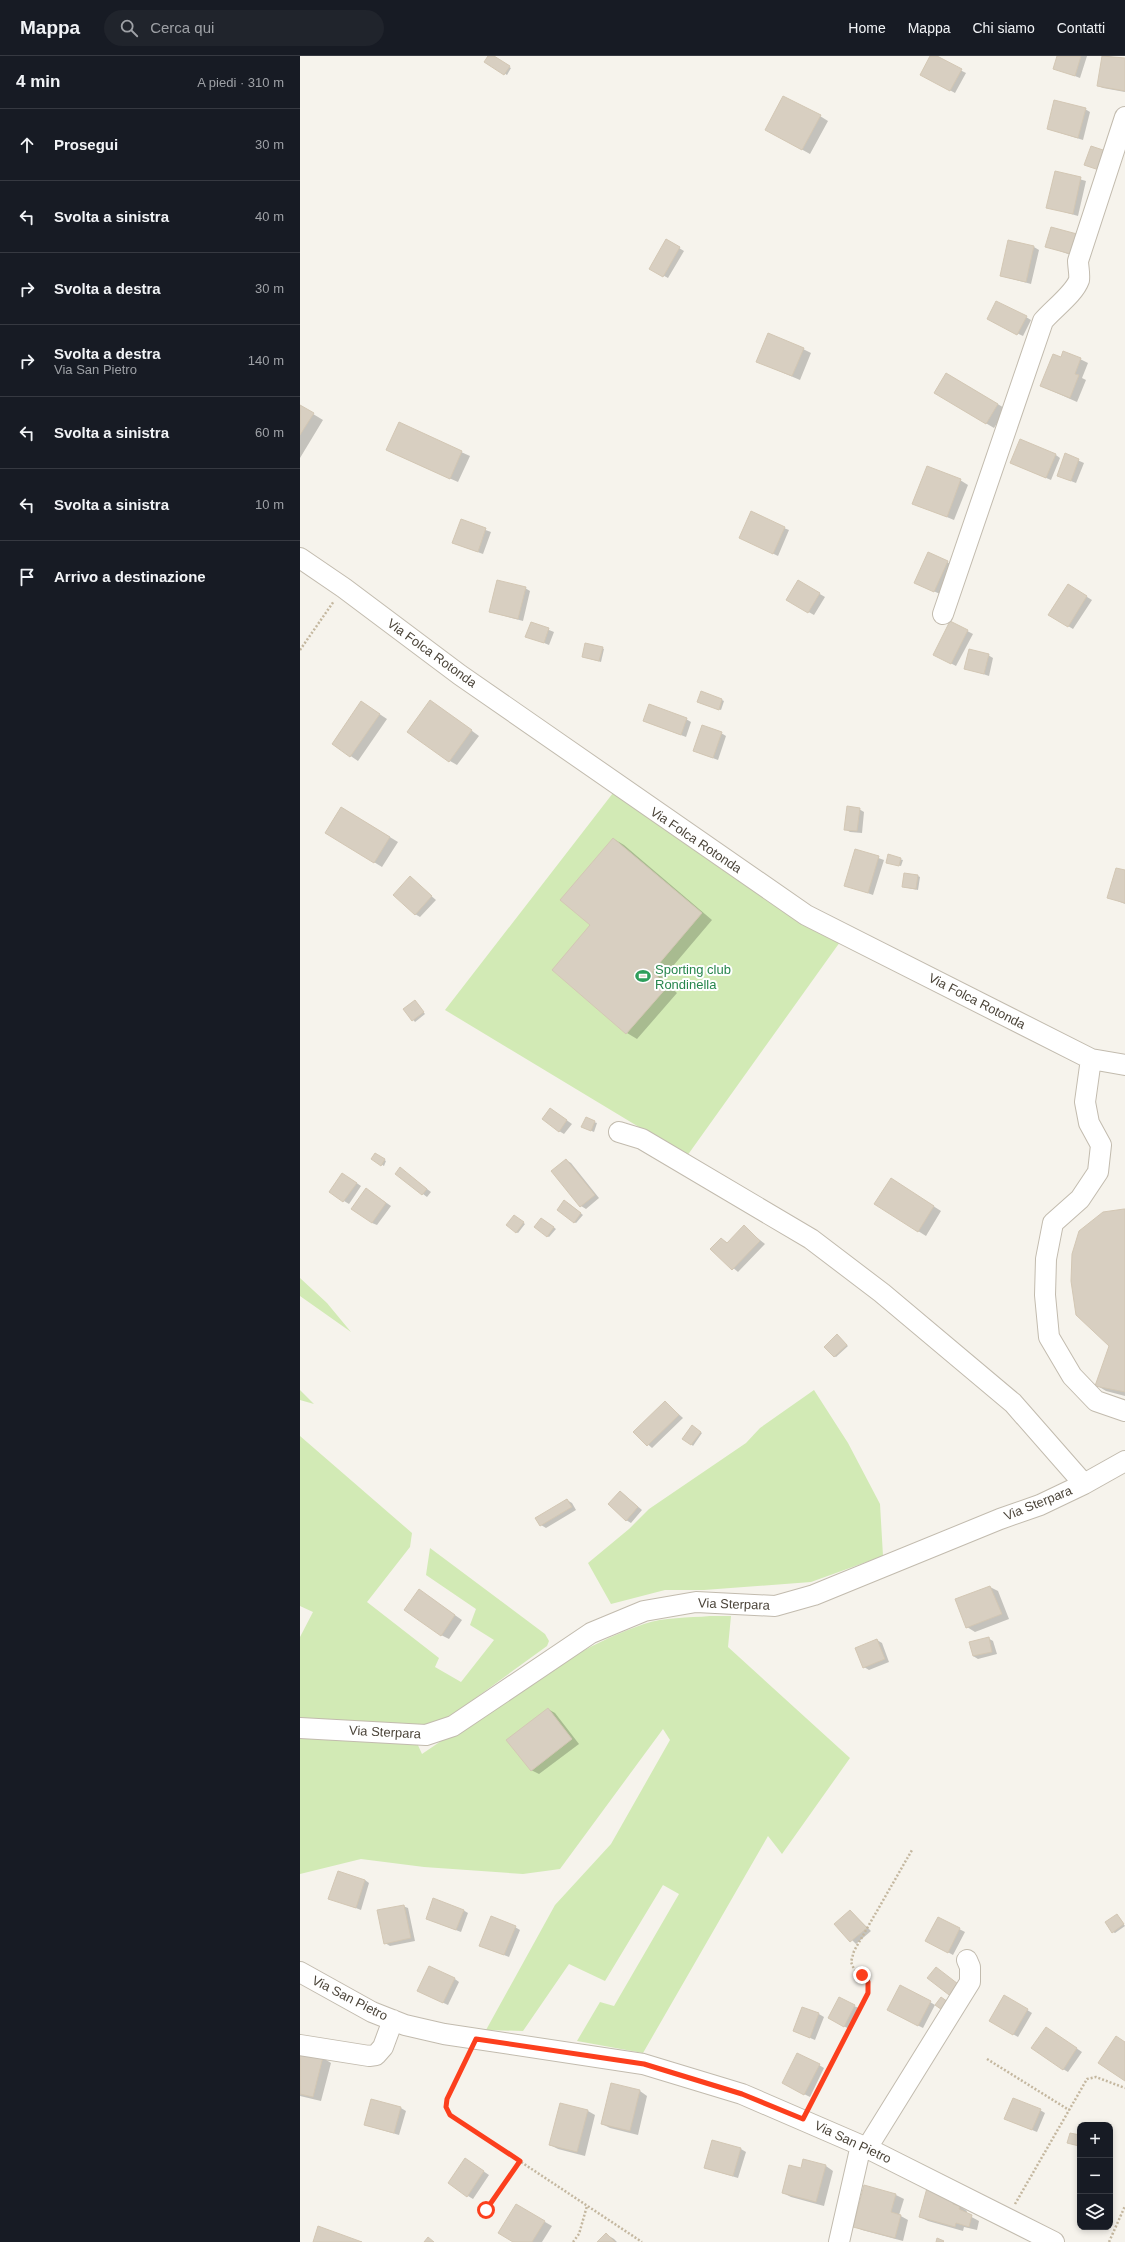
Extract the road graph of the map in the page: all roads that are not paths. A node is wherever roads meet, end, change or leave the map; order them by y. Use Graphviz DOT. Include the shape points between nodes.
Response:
graph roads {
  1 [pos="1125,117"];
  2 [pos="300,558"];
  3 [pos="943,614"];
  4 [pos="1091,1059"];
  5 [pos="1125,1065"];
  6 [pos="619,1132"];
  7 [pos="1125,1411"];
  8 [pos="1125,1462"];
  9 [pos="1084,1484"];
  10 [pos="300,1728"];
  11 [pos="966,1960"];
  12 [pos="300,1972"];
  13 [pos="393,2020"];
  14 [pos="300,2044"];
  15 [pos="864,2147"];
  16 [pos="839,2242"];
  17 [pos="1054,2242"];
  1 -- 3 [label="street" via="1078,261 1079,280 1070,295 1055,306 1043,321"];
  2 -- 4 [label="street, Via Folca Rotonda" via="466,679 806,915"];
  4 -- 5 [label="street, Via Folca Rotonda"];
  4 -- 7 [label="street" via="1086,1102 1089,1123 1101,1144 1098,1172 1080,1199 1054,1223 1046,1259 1045,1295 1050,1338 1072,1376 1096,1401"];
  6 -- 9 [label="street" via="642,1139 811,1239 882,1293 1012,1403"];
  8 -- 9 [label="street, Via Sterpara"];
  9 -- 10 [label="street, Via Sterpara" via="1040,1505 814,1595 775,1606 696,1602 644,1611 591,1633 453,1726 426,1735"];
  11 -- 15 [label="street" via="970,1968 970,1982"];
  12 -- 13 [label="street, Via San Pietro" via="372,2012"];
  13 -- 14 [label="street" via="376,2055"];
  13 -- 15 [label="street, Via San Pietro" via="444,2034 644,2064 742,2094"];
  15 -- 16 [label="street"];
  15 -- 17 [label="street, Via San Pietro"];
}
